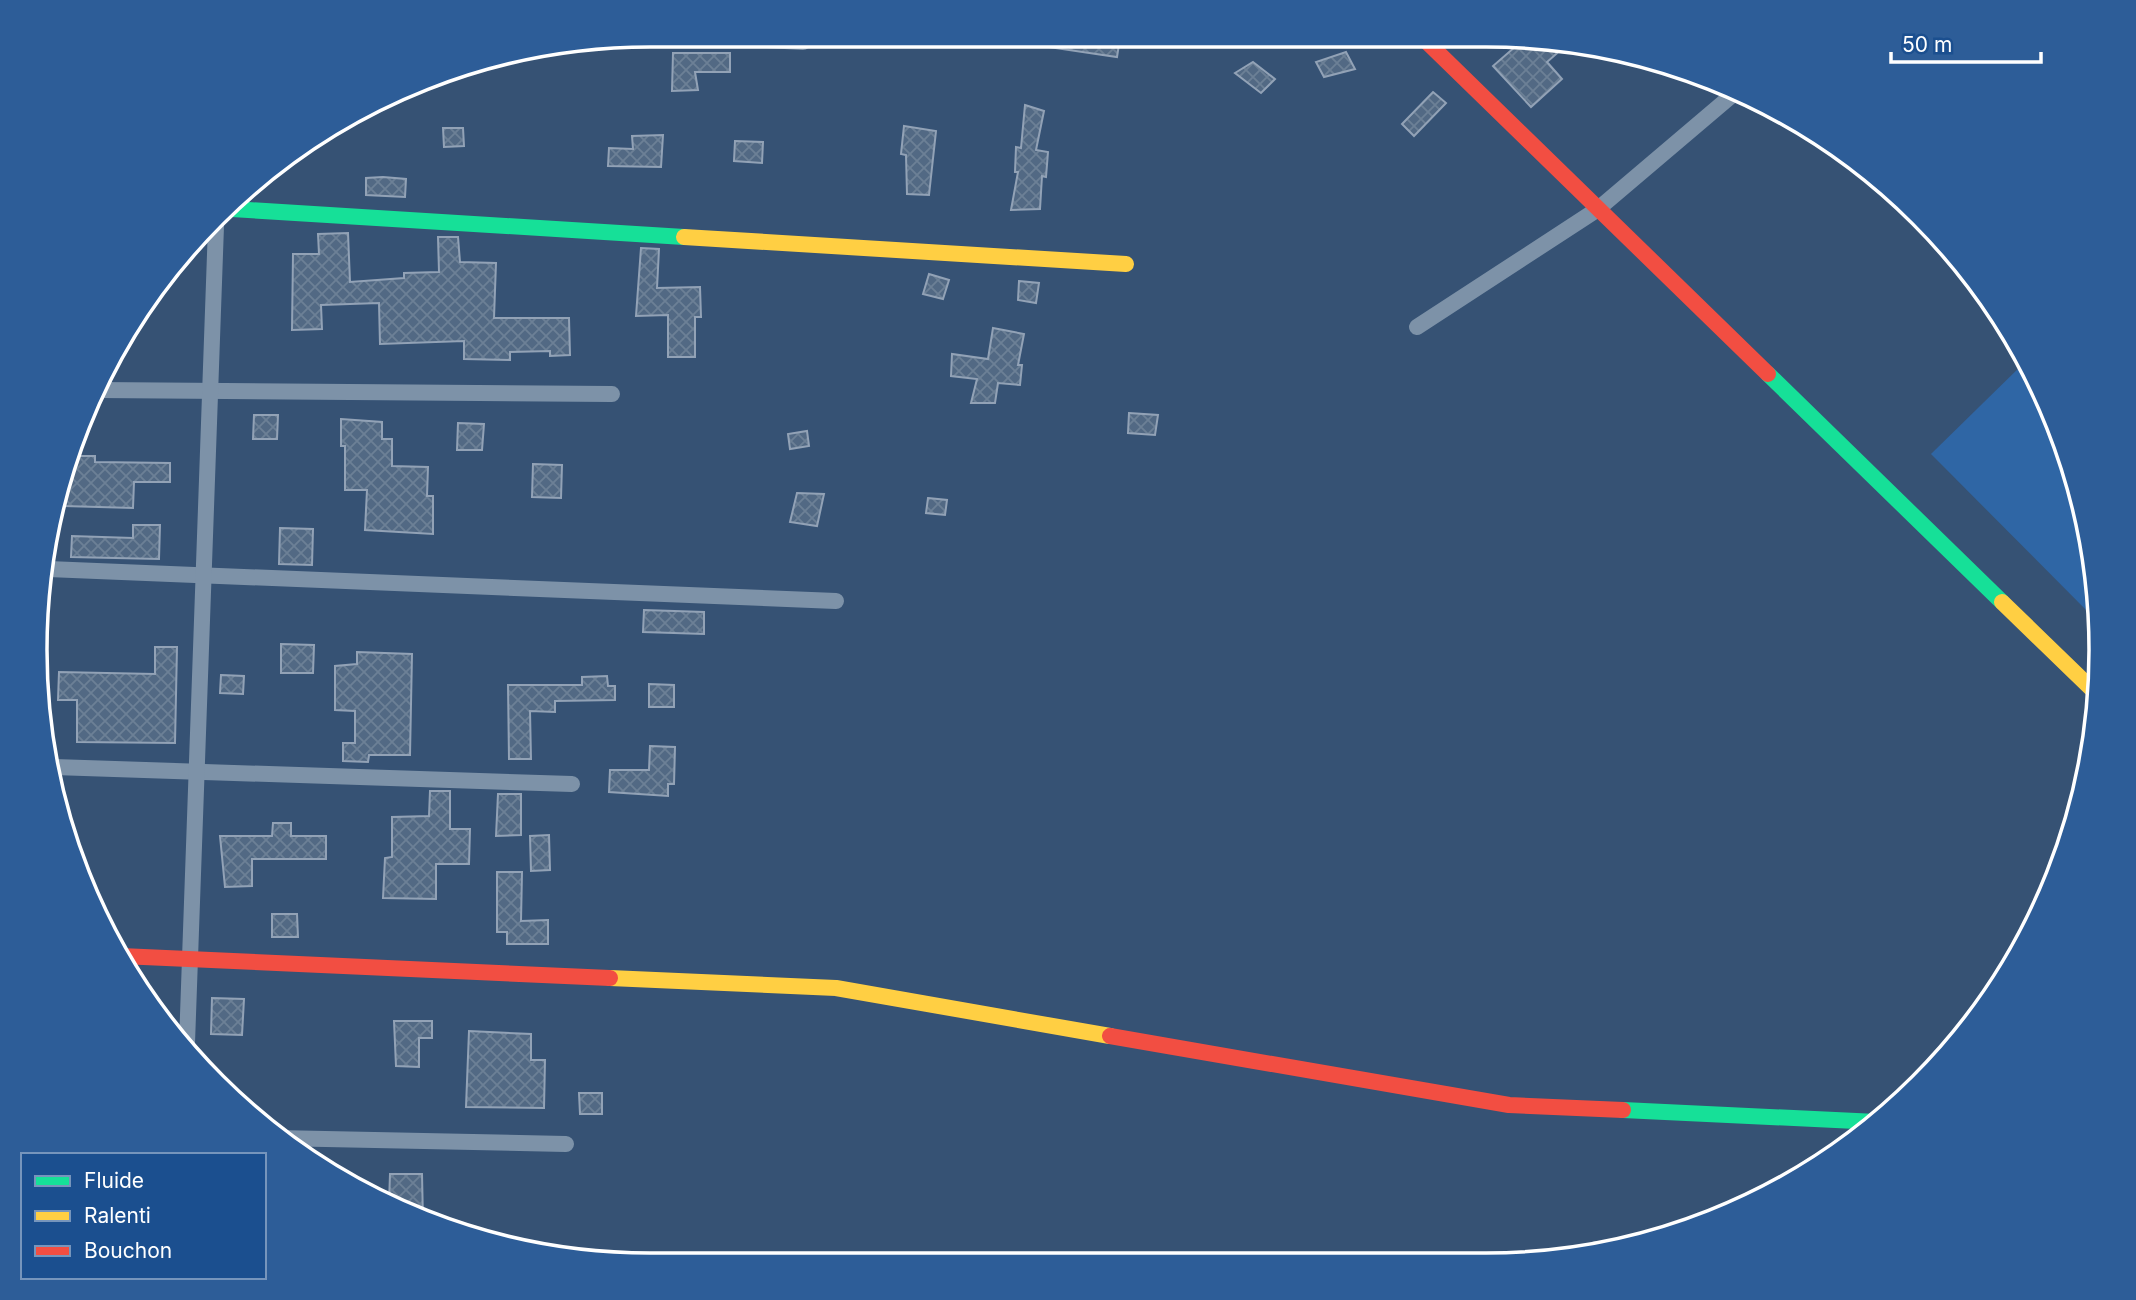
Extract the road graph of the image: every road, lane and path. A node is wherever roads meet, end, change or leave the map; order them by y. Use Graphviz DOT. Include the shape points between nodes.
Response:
graph roads {
  1 [pos="1432,47"];
  2 [pos="1729,98"];
  3 [pos="240,209"];
  4 [pos="1598,209"];
  5 [pos="216,233"];
  6 [pos="1126,264"];
  7 [pos="1417,327"];
  8 [pos="106,390"];
  9 [pos="210,391"];
  10 [pos="612,394"];
  11 [pos="52,569"];
  12 [pos="203,576"];
  13 [pos="836,601"];
  14 [pos="2087,685"];
  15 [pos="59,767"];
  16 [pos="196,772"];
  17 [pos="572,784"];
  18 [pos="131,956"];
  19 [pos="190,958"];
  20 [pos="187,1035"];
  21 [pos="1861,1121"];
  22 [pos="298,1138"];
  23 [pos="566,1144"];
  1 -- 4 [label="street"];
  2 -- 4 [label="street"];
  3 -- 6 [label="street"];
  4 -- 7 [label="street"];
  4 -- 14 [label="street"];
  5 -- 9 [label="street"];
  8 -- 9 [label="street"];
  9 -- 10 [label="street"];
  9 -- 12 [label="street"];
  11 -- 12 [label="street"];
  12 -- 13 [label="street"];
  12 -- 16 [label="street"];
  15 -- 16 [label="street"];
  16 -- 17 [label="street"];
  16 -- 19 [label="street"];
  18 -- 19 [label="street"];
  19 -- 20 [label="street"];
  19 -- 21 [label="street" via="836,988 1509,1105"];
  22 -- 23 [label="street"];
}
